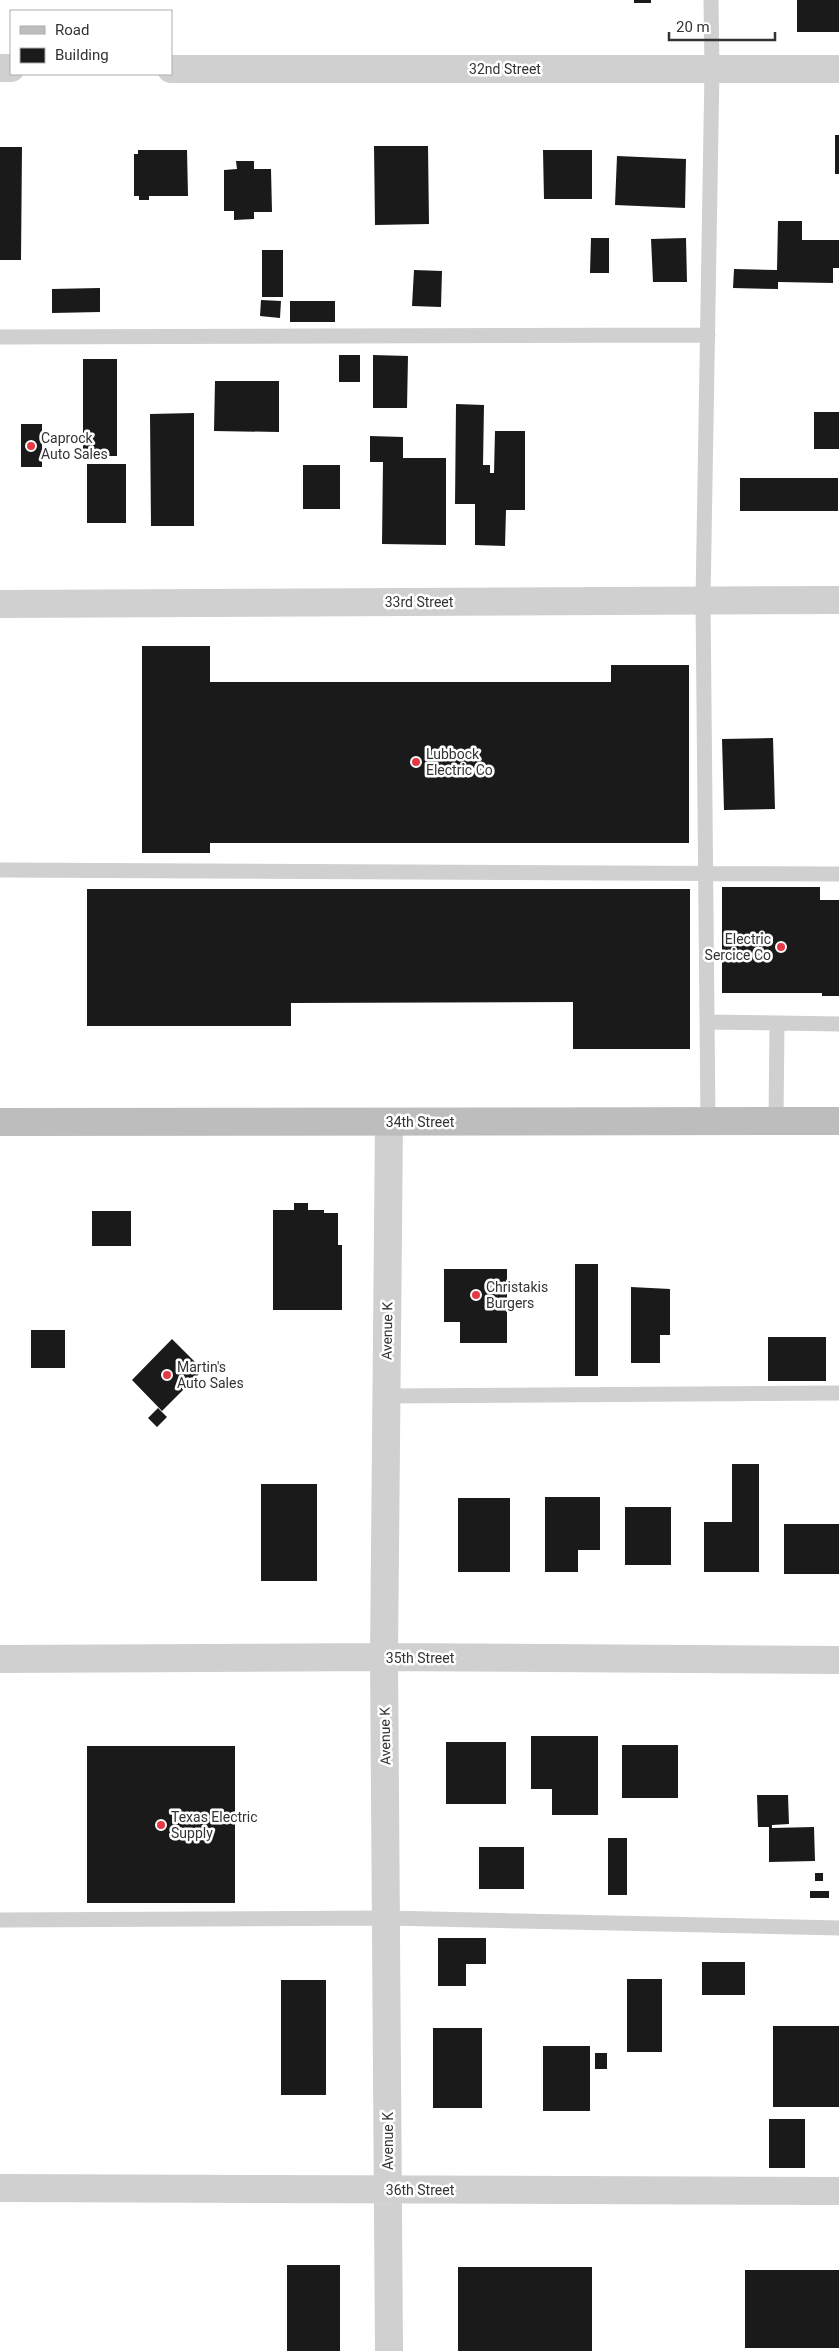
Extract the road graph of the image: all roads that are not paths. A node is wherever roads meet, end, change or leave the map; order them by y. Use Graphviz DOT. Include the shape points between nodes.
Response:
graph roads {
  1 [pos="711,0"];
  2 [pos="172,69"];
  3 [pos="712,69"];
  4 [pos="839,69"];
  5 [pos="708,335"];
  6 [pos="0,337"];
  7 [pos="703,600"];
  8 [pos="839,600"];
  9 [pos="0,604"];
  10 [pos="0,870"];
  11 [pos="705,874"];
  12 [pos="839,874"];
  13 [pos="707,1022"];
  14 [pos="777,1024"];
  15 [pos="839,1024"];
  16 [pos="708,1121"];
  17 [pos="776,1121"];
  18 [pos="839,1121"];
  19 [pos="0,1122"];
  20 [pos="389,1122"];
  21 [pos="839,1393"];
  22 [pos="387,1396"];
  23 [pos="384,1657"];
  24 [pos="0,1659"];
  25 [pos="839,1660"];
  26 [pos="387,1918"];
  27 [pos="0,1920"];
  28 [pos="839,1928"];
  29 [pos="0,2188"];
  30 [pos="388,2189"];
  31 [pos="839,2191"];
  32 [pos="389,2351"];
  1 -- 3 [label="lane"];
  2 -- 3 [label="street, 32nd Street"];
  3 -- 4 [label="street, 32nd Street"];
  3 -- 5 [label="lane"];
  5 -- 6 [label="lane"];
  5 -- 7 [label="lane"];
  7 -- 8 [label="street, 33rd Street"];
  7 -- 9 [label="street, 33rd Street"];
  7 -- 11 [label="lane"];
  10 -- 11 [label="lane"];
  11 -- 12 [label="lane"];
  11 -- 13 [label="lane"];
  13 -- 14 [label="lane"];
  13 -- 16 [label="lane"];
  14 -- 15 [label="lane"];
  14 -- 17 [label="lane"];
  16 -- 17 [label="main road, 34th Street"];
  16 -- 20 [label="main road, 34th Street"];
  17 -- 18 [label="main road, 34th Street"];
  19 -- 20 [label="main road, 34th Street"];
  20 -- 22 [label="street, Avenue K"];
  21 -- 22 [label="lane"];
  22 -- 23 [label="street, Avenue K"];
  23 -- 24 [label="street, 35th Street"];
  23 -- 25 [label="street, 35th Street"];
  23 -- 26 [label="street, Avenue K"];
  26 -- 27 [label="lane"];
  26 -- 28 [label="lane"];
  26 -- 30 [label="street, Avenue K"];
  29 -- 30 [label="street, 36th Street"];
  30 -- 31 [label="street, 36th Street"];
  30 -- 32 [label="street, Avenue K"];
}
